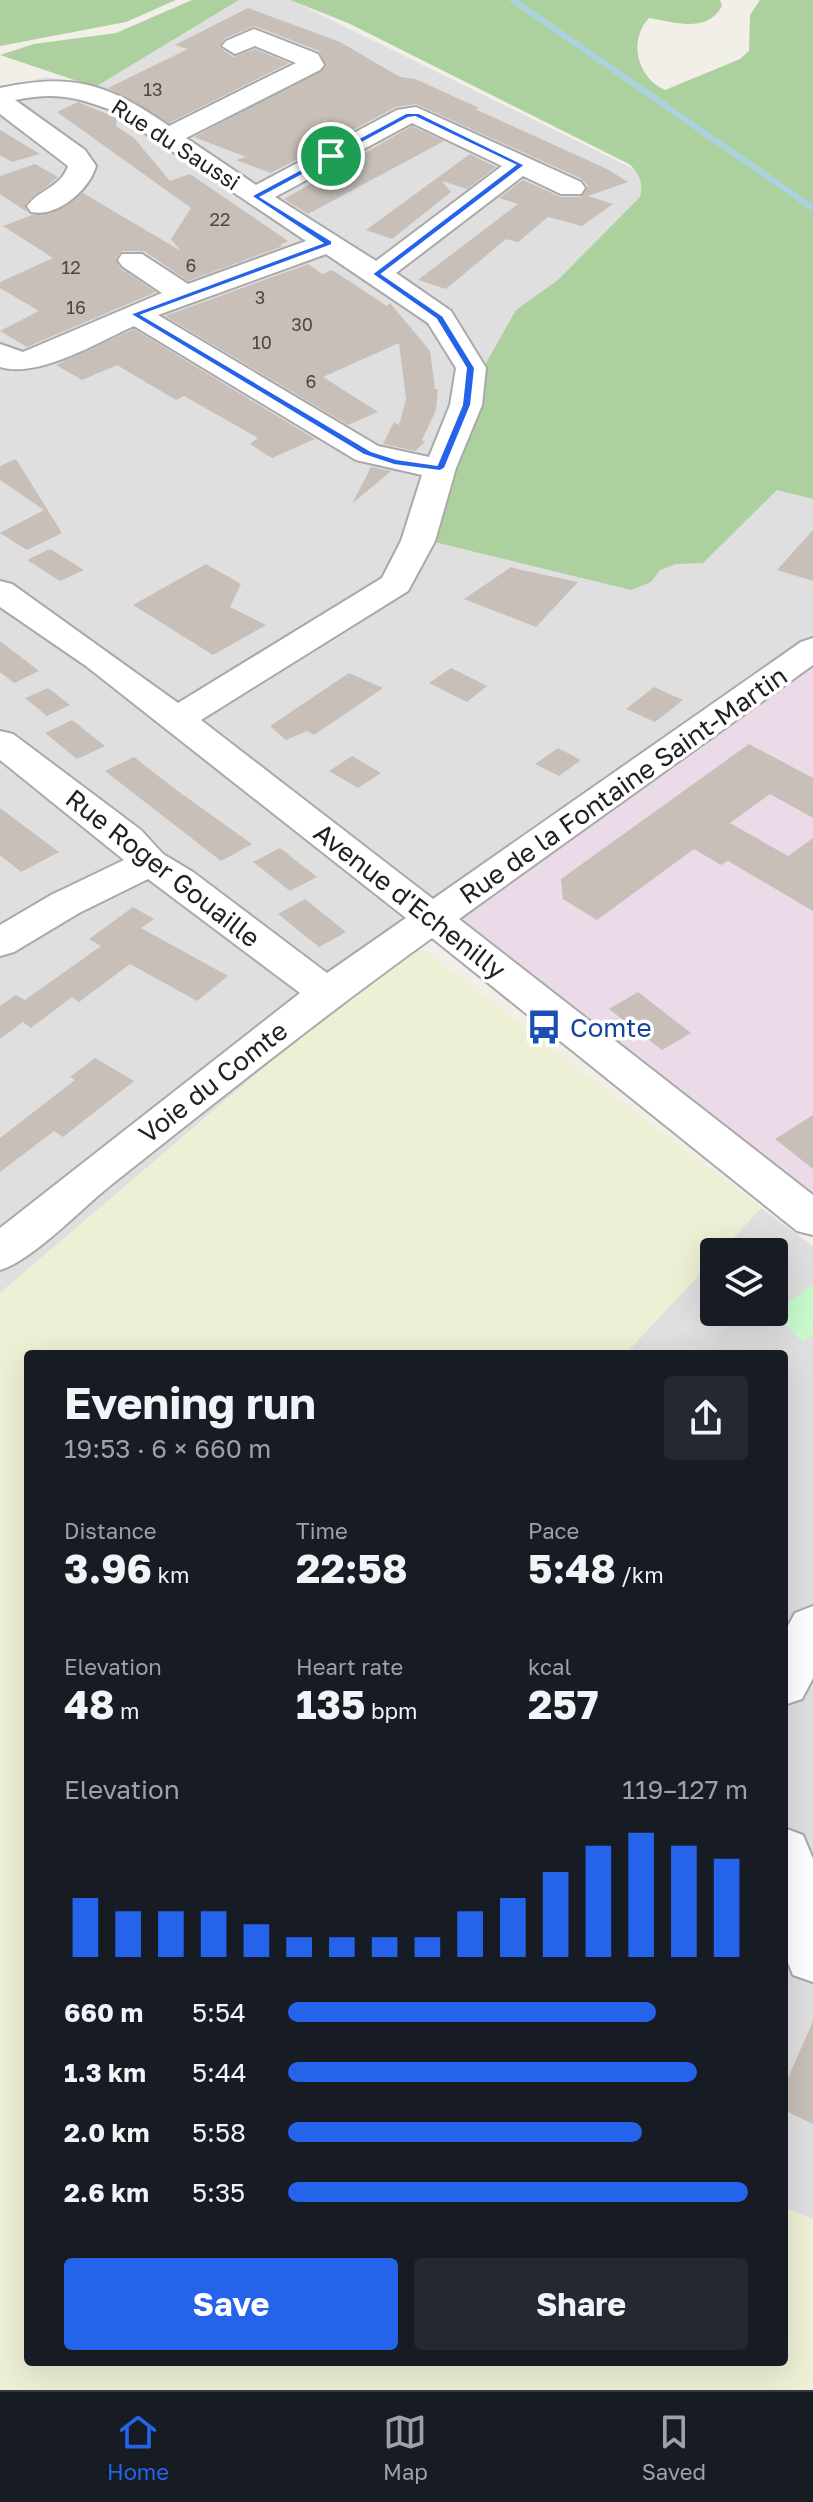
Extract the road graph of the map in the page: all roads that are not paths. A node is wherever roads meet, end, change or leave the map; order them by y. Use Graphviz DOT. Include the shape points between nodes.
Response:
graph roads {
  1 [pos="235,46"];
  2 [pos="0,99"];
  3 [pos="167,137"];
  4 [pos="521,165"];
  5 [pos="571,188"];
  6 [pos="255,196"];
  7 [pos="41,206"];
  8 [pos="329,243"];
  9 [pos="132,260"];
  10 [pos="377,274"];
  11 [pos="184,295"];
  12 [pos="135,314"];
  13 [pos="0,353"];
  14 [pos="440,468"];
  15 [pos="0,591"];
  16 [pos="806,662"];
  17 [pos="176,720"];
  18 [pos="0,742"];
  19 [pos="149,863"];
  20 [pos="433,919"];
  21 [pos="0,943"];
  22 [pos="327,993"];
  23 [pos="813,1219"];
  24 [pos="0,1253"];
  25 [pos="813,1628"];
  26 [pos="788,1675"];
  27 [pos="788,1867"];
  28 [pos="813,1956"];
  1 -- 3 [label="street" via="254,37 309,59 311,65"];
  2 -- 3 [label="street, Rue du Saussi" via="40,87 78,88 120,104"];
  2 -- 7 [label="street" via="82,166 78,180"];
  3 -- 6 [label="street, Rue du Saussi"];
  4 -- 5 [label="street"];
  4 -- 6 [label="street" via="416,115 406,116"];
  4 -- 10 [label="street"];
  6 -- 8 [label="street, Rue du Saussi"];
  8 -- 10 [label="street, Rue du Saussi"];
  8 -- 11 [label="street"];
  9 -- 11 [label="street"];
  10 -- 14 [label="street, Rue du Saussi" via="440,317 471,368 466,405"];
  11 -- 12 [label="street"];
  12 -- 13 [label="street" via="28,361 12,361"];
  12 -- 14 [label="street" via="367,453"];
  14 -- 17 [label="street, Rue du Saussi" via="418,541 396,584"];
  15 -- 17 [label="street, Avenue d'Echenilly"];
  16 -- 20 [label="street, Rue de la Fontaine Saint-Martin"];
  17 -- 20 [label="street, Avenue d'Echenilly"];
  18 -- 19 [label="street, Rue Roger Gouaille" via="127,839"];
  19 -- 21 [label="street"];
  19 -- 22 [label="street, Rue Roger Gouaille"];
  20 -- 22 [label="street, Voie du Comte"];
  20 -- 23 [label="street, Avenue d'Echenilly"];
  22 -- 24 [label="street, Voie du Comte"];
  25 -- 26 [label="street"];
  27 -- 28 [label="street"];
}
